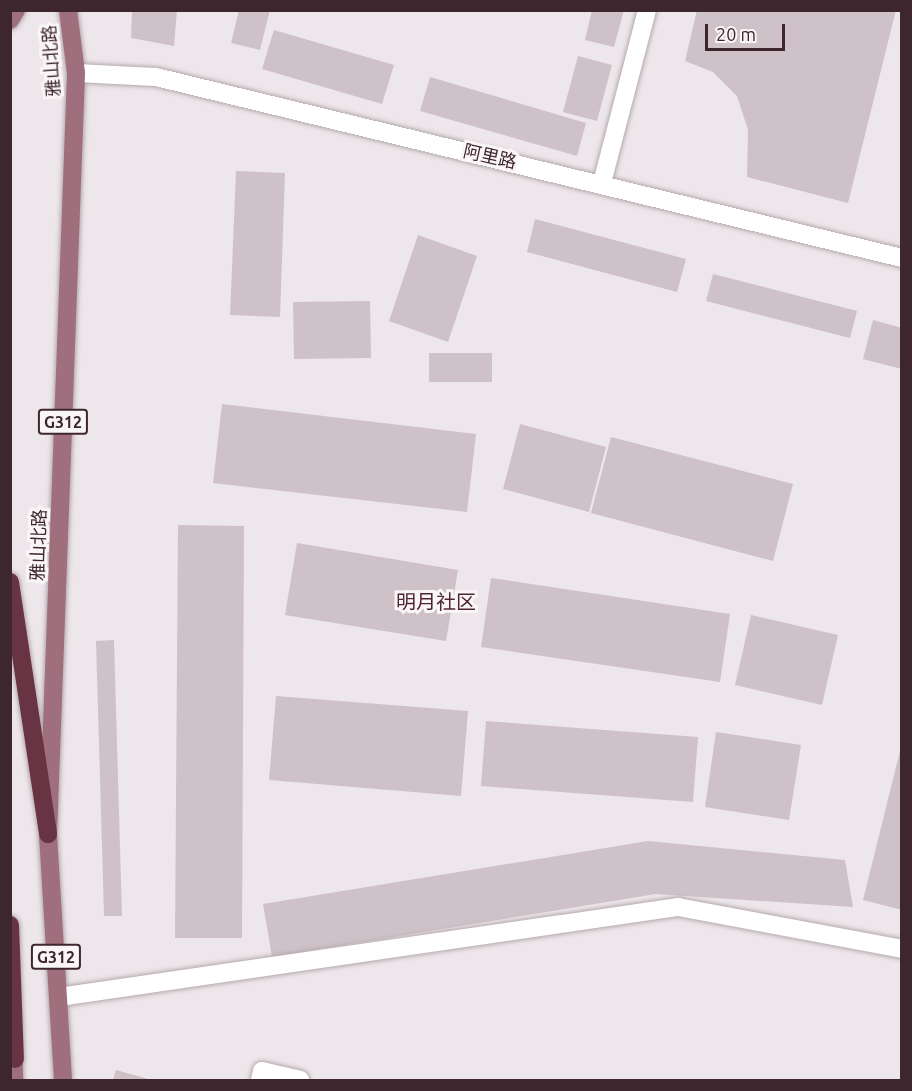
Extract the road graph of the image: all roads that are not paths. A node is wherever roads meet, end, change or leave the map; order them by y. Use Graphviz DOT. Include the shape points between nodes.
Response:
graph roads {
  1 [pos="16,10"];
  2 [pos="68,10"];
  3 [pos="647,10"];
  4 [pos="10,20"];
  5 [pos="76,73"];
  6 [pos="602,183"];
  7 [pos="902,258"];
  8 [pos="10,582"];
  9 [pos="48,834"];
  10 [pos="10,925"];
  11 [pos="902,949"];
  12 [pos="59,997"];
  13 [pos="10,1029"];
  14 [pos="15,1059"];
  15 [pos="14,1080"];
  16 [pos="63,1080"];
  17 [pos="260,1080"];
  18 [pos="300,1080"];
  1 -- 4 [label="main road"];
  2 -- 5 [label="main road, 雅山北路 / G312"];
  3 -- 6 [label="street"];
  5 -- 6 [label="street, 阿里路" via="156,77"];
  5 -- 9 [label="main road, 雅山北路 / G312"];
  6 -- 7 [label="street, 阿里路"];
  8 -- 9 [label="highway"];
  9 -- 12 [label="main road, 雅山北路 / G312"];
  10 -- 14 [label="highway"];
  11 -- 12 [label="street" via="678,907"];
  12 -- 16 [label="main road, 雅山北路 / G312"];
  13 -- 14 [label="main road"];
  14 -- 15 [label="main road"];
  17 -- 18 [label="street" via="262,1071"];
}
